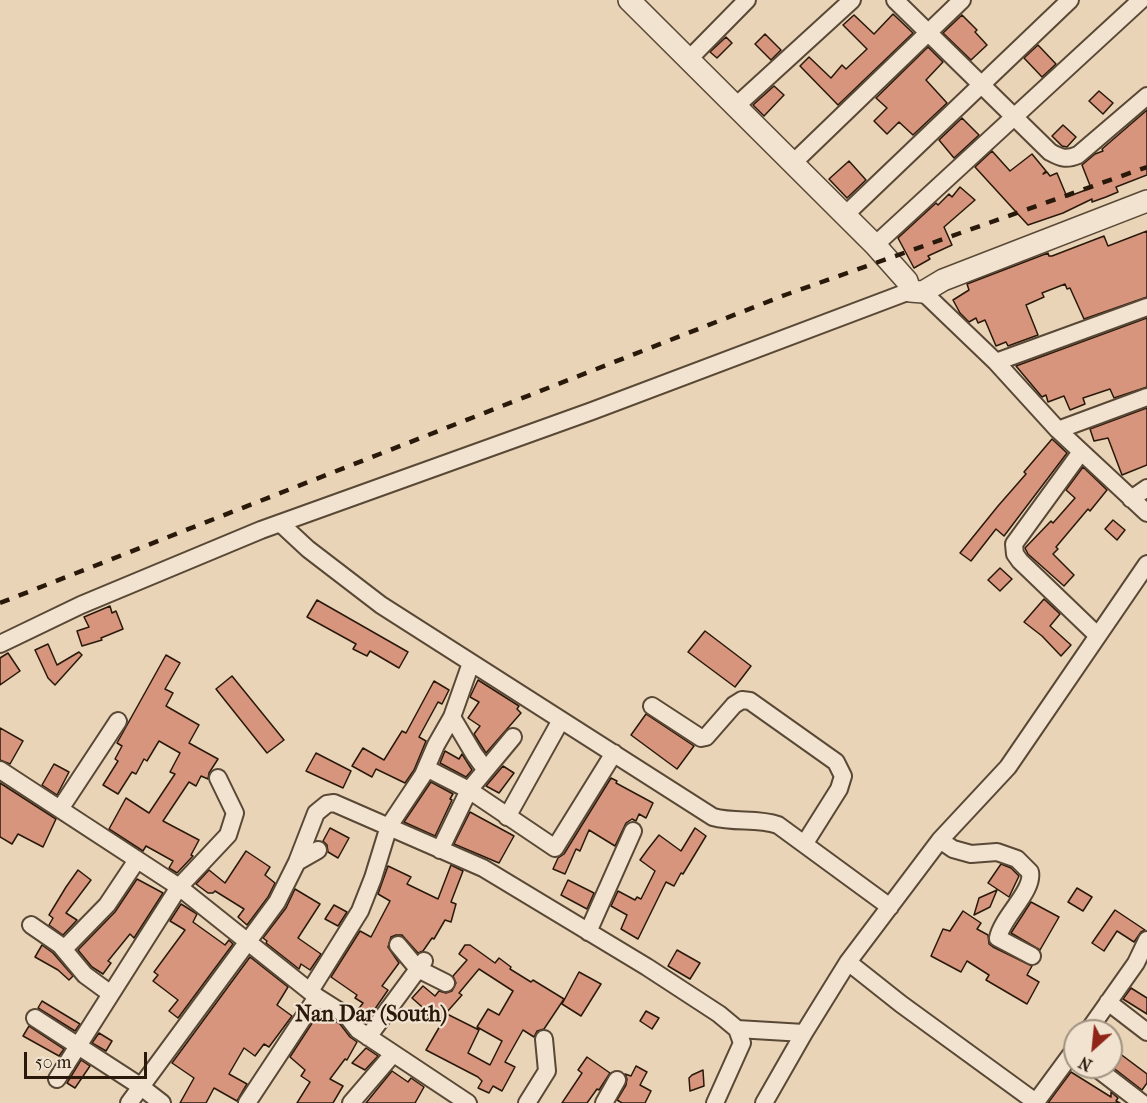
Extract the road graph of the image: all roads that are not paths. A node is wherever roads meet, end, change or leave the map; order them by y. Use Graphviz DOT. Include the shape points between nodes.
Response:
graph roads {
  1 [pos="629,0"];
  2 [pos="747,0"];
  3 [pos="852,0"];
  4 [pos="896,0"];
  5 [pos="962,0"];
  6 [pos="1070,0"];
  7 [pos="1141,0"];
  8 [pos="929,32"];
  9 [pos="689,59"];
  10 [pos="982,84"];
  11 [pos="1147,96"];
  12 [pos="736,106"];
  13 [pos="1015,117"];
  14 [pos="793,163"];
  15 [pos="1147,201"];
  16 [pos="845,215"];
  17 [pos="875,245"];
  18 [pos="916,291"];
  19 [pos="1147,307"];
  20 [pos="996,362"];
  21 [pos="1147,397"];
  22 [pos="1058,430"];
  23 [pos="1081,452"];
  24 [pos="1147,488"];
  25 [pos="1131,499"];
  26 [pos="1147,513"];
  27 [pos="280,523"];
  28 [pos="1147,564"];
  29 [pos="1097,635"];
  30 [pos="0,644"];
  31 [pos="471,663"];
  32 [pos="652,706"];
  33 [pos="452,717"];
  34 [pos="561,720"];
  35 [pos="118,721"];
  36 [pos="513,737"];
  37 [pos="614,753"];
  38 [pos="426,768"];
  39 [pos="486,769"];
  40 [pos="0,770"];
  41 [pos="218,778"];
  42 [pos="469,790"];
  43 [pos="60,809"];
  44 [pos="507,817"];
  45 [pos="388,826"];
  46 [pos="633,831"];
  47 [pos="940,840"];
  48 [pos="805,843"];
  49 [pos="318,850"];
  50 [pos="440,850"];
  51 [pos="137,860"];
  52 [pos="297,862"];
  53 [pos="179,887"];
  54 [pos="890,907"];
  55 [pos="31,926"];
  56 [pos="588,932"];
  57 [pos="248,942"];
  58 [pos="398,945"];
  59 [pos="64,950"];
  60 [pos="1145,950"];
  61 [pos="1032,956"];
  62 [pos="848,962"];
  63 [pos="421,965"];
  64 [pos="446,983"];
  65 [pos="111,994"];
  66 [pos="313,994"];
  67 [pos="1108,1002"];
  68 [pos="35,1018"];
  69 [pos="1096,1019"];
  70 [pos="737,1029"];
  71 [pos="1147,1032"];
  72 [pos="804,1033"];
  73 [pos="368,1037"];
  74 [pos="544,1039"];
  75 [pos="78,1045"];
  76 [pos="393,1054"];
  77 [pos="1063,1066"];
  78 [pos="57,1079"];
  79 [pos="1111,1079"];
  80 [pos="617,1080"];
  81 [pos="140,1086"];
  82 [pos="1036,1102"];
  83 [pos="129,1103"];
  84 [pos="162,1103"];
  85 [pos="247,1103"];
  86 [pos="351,1103"];
  87 [pos="468,1103"];
  88 [pos="527,1103"];
  89 [pos="604,1103"];
  90 [pos="715,1103"];
  91 [pos="764,1103"];
  92 [pos="1142,1103"];
  1 -- 9 [label="street"];
  2 -- 9 [label="street"];
  3 -- 12 [label="street"];
  4 -- 8 [label="street"];
  5 -- 8 [label="street"];
  6 -- 10 [label="street"];
  7 -- 13 [label="street"];
  8 -- 10 [label="street"];
  8 -- 14 [label="street"];
  9 -- 12 [label="street"];
  10 -- 13 [label="street"];
  10 -- 16 [label="street"];
  11 -- 13 [label="street" via="1067,160 1050,152"];
  12 -- 14 [label="street"];
  13 -- 17 [label="street"];
  14 -- 16 [label="street"];
  15 -- 18 [label="street"];
  16 -- 17 [label="street"];
  17 -- 18 [label="street"];
  18 -- 20 [label="street"];
  18 -- 27 [label="street"];
  19 -- 20 [label="street"];
  20 -- 22 [label="street"];
  21 -- 22 [label="street"];
  22 -- 23 [label="street"];
  23 -- 25 [label="street"];
  23 -- 29 [label="street" via="1014,544 1020,561"];
  24 -- 25 [label="street"];
  25 -- 26 [label="street"];
  27 -- 30 [label="street" via="81,605"];
  27 -- 31 [label="street" via="381,605"];
  28 -- 29 [label="street"];
  29 -- 47 [label="street" via="1008,767"];
  31 -- 33 [label="street"];
  31 -- 34 [label="street"];
  32 -- 48 [label="street" via="701,738 734,705 750,701 836,762 843,776 839,789"];
  33 -- 38 [label="street"];
  33 -- 39 [label="street"];
  34 -- 37 [label="street"];
  34 -- 44 [label="street"];
  35 -- 43 [label="street"];
  36 -- 39 [label="street"];
  37 -- 44 [label="street" via="555,848"];
  37 -- 48 [label="street" via="713,817 763,820"];
  38 -- 42 [label="street"];
  38 -- 45 [label="street"];
  39 -- 42 [label="street"];
  40 -- 43 [label="street"];
  41 -- 53 [label="street" via="235,813 228,835"];
  42 -- 44 [label="street"];
  42 -- 50 [label="street"];
  43 -- 51 [label="street"];
  45 -- 50 [label="street"];
  45 -- 52 [label="street" via="334,803 327,804 316,813"];
  45 -- 66 [label="street" via="360,911"];
  46 -- 56 [label="street"];
  47 -- 54 [label="street"];
  47 -- 61 [label="street" via="971,854 997,852 1017,859 1030,872 1030,881 998,938"];
  48 -- 54 [label="street"];
  49 -- 52 [label="street"];
  50 -- 56 [label="street" via="483,868"];
  51 -- 53 [label="street"];
  51 -- 59 [label="street" via="107,904"];
  52 -- 57 [label="street" via="277,902"];
  53 -- 57 [label="street"];
  53 -- 65 [label="street"];
  54 -- 62 [label="street"];
  55 -- 59 [label="street"];
  56 -- 70 [label="street"];
  57 -- 66 [label="street"];
  57 -- 81 [label="street"];
  58 -- 63 [label="street"];
  59 -- 65 [label="street" via="85,975"];
  60 -- 67 [label="street"];
  62 -- 72 [label="street"];
  62 -- 82 [label="street"];
  63 -- 64 [label="street"];
  63 -- 73 [label="street"];
  65 -- 75 [label="street"];
  66 -- 73 [label="street" via="347,1016"];
  66 -- 85 [label="street"];
  67 -- 69 [label="street"];
  67 -- 71 [label="street"];
  68 -- 75 [label="street"];
  70 -- 72 [label="street"];
  70 -- 90 [label="street" via="742,1043"];
  72 -- 91 [label="street"];
  73 -- 76 [label="street"];
  74 -- 88 [label="street" via="547,1071"];
  75 -- 78 [label="street"];
  75 -- 81 [label="street"];
  76 -- 86 [label="street"];
  76 -- 87 [label="street"];
  77 -- 82 [label="street"];
  79 -- 92 [label="street"];
  80 -- 89 [label="street"];
  81 -- 83 [label="street"];
  81 -- 84 [label="street"];
}
